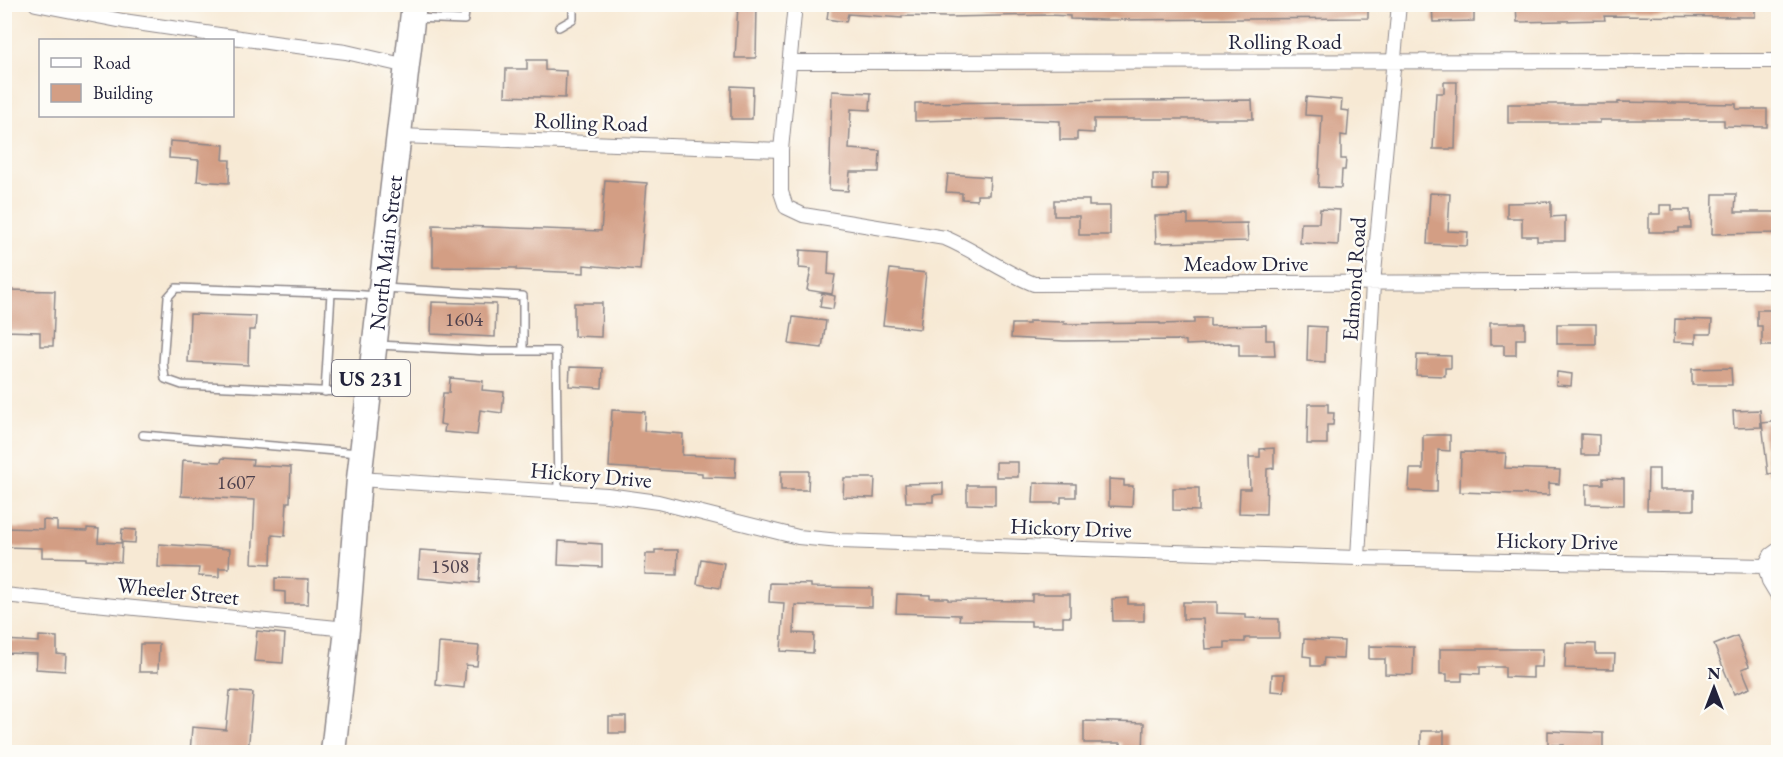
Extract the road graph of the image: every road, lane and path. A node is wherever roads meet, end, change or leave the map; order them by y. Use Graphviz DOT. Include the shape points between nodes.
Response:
graph roads {
  1 [pos="36,4"];
  2 [pos="466,4"];
  3 [pos="573,4"];
  4 [pos="795,4"];
  5 [pos="1399,4"];
  6 [pos="413,11"];
  7 [pos="559,27"];
  8 [pos="1779,61"];
  9 [pos="791,62"];
  10 [pos="1395,62"];
  11 [pos="407,66"];
  12 [pos="399,136"];
  13 [pos="781,150"];
  14 [pos="1779,281"];
  15 [pos="1373,284"];
  16 [pos="381,292"];
  17 [pos="331,293"];
  18 [pos="375,345"];
  19 [pos="523,351"];
  20 [pos="325,392"];
  21 [pos="369,394"];
  22 [pos="143,435"];
  23 [pos="362,454"];
  24 [pos="359,479"];
  25 [pos="558,492"];
  26 [pos="1779,549"];
  27 [pos="1358,558"];
  28 [pos="1765,566"];
  29 [pos="4,595"];
  30 [pos="1779,596"];
  31 [pos="347,629"];
  32 [pos="333,753"];
  1 -- 11 [label="street" via="123,21 346,52"];
  2 -- 6 [label="lane" via="464,20"];
  3 -- 7 [label="lane" via="573,19"];
  4 -- 9 [label="street"];
  5 -- 10 [label="street, Edmond Road"];
  6 -- 11 [label="highway, North Main Street / US 231"];
  8 -- 10 [label="street, Rolling Road"];
  9 -- 10 [label="street, Rolling Road"];
  9 -- 13 [label="street"];
  10 -- 15 [label="street, Edmond Road"];
  11 -- 12 [label="highway, North Main Street / US 231"];
  12 -- 13 [label="street, Rolling Road"];
  12 -- 16 [label="highway, North Main Street / US 231"];
  13 -- 15 [label="street, Meadow Drive" via="781,192 786,207 803,215 945,238 1034,284"];
  14 -- 15 [label="street, Meadow Drive"];
  15 -- 27 [label="street, Edmond Road"];
  16 -- 17 [label="lane"];
  16 -- 18 [label="highway, North Main Street / US 231"];
  16 -- 19 [label="lane" via="523,296"];
  17 -- 20 [label="lane"];
  17 -- 20 [label="lane" via="176,288 168,297 163,363 165,379 182,385"];
  18 -- 19 [label="lane"];
  18 -- 21 [label="highway, North Main Street / US 231"];
  19 -- 25 [label="lane" via="556,351"];
  20 -- 21 [label="lane"];
  21 -- 23 [label="highway, North Main Street / US 231"];
  22 -- 23 [label="lane"];
  23 -- 24 [label="highway, North Main Street / US 231"];
  24 -- 25 [label="street, Hickory Drive"];
  24 -- 31 [label="highway, North Main Street / US 231"];
  25 -- 27 [label="street, Hickory Drive" via="658,502 798,537 840,541"];
  26 -- 28 [label="street"];
  27 -- 28 [label="street, Hickory Drive"];
  28 -- 30 [label="street"];
  29 -- 31 [label="street, Wheeler Street"];
  31 -- 32 [label="highway, North Main Street / US 231"];
}
